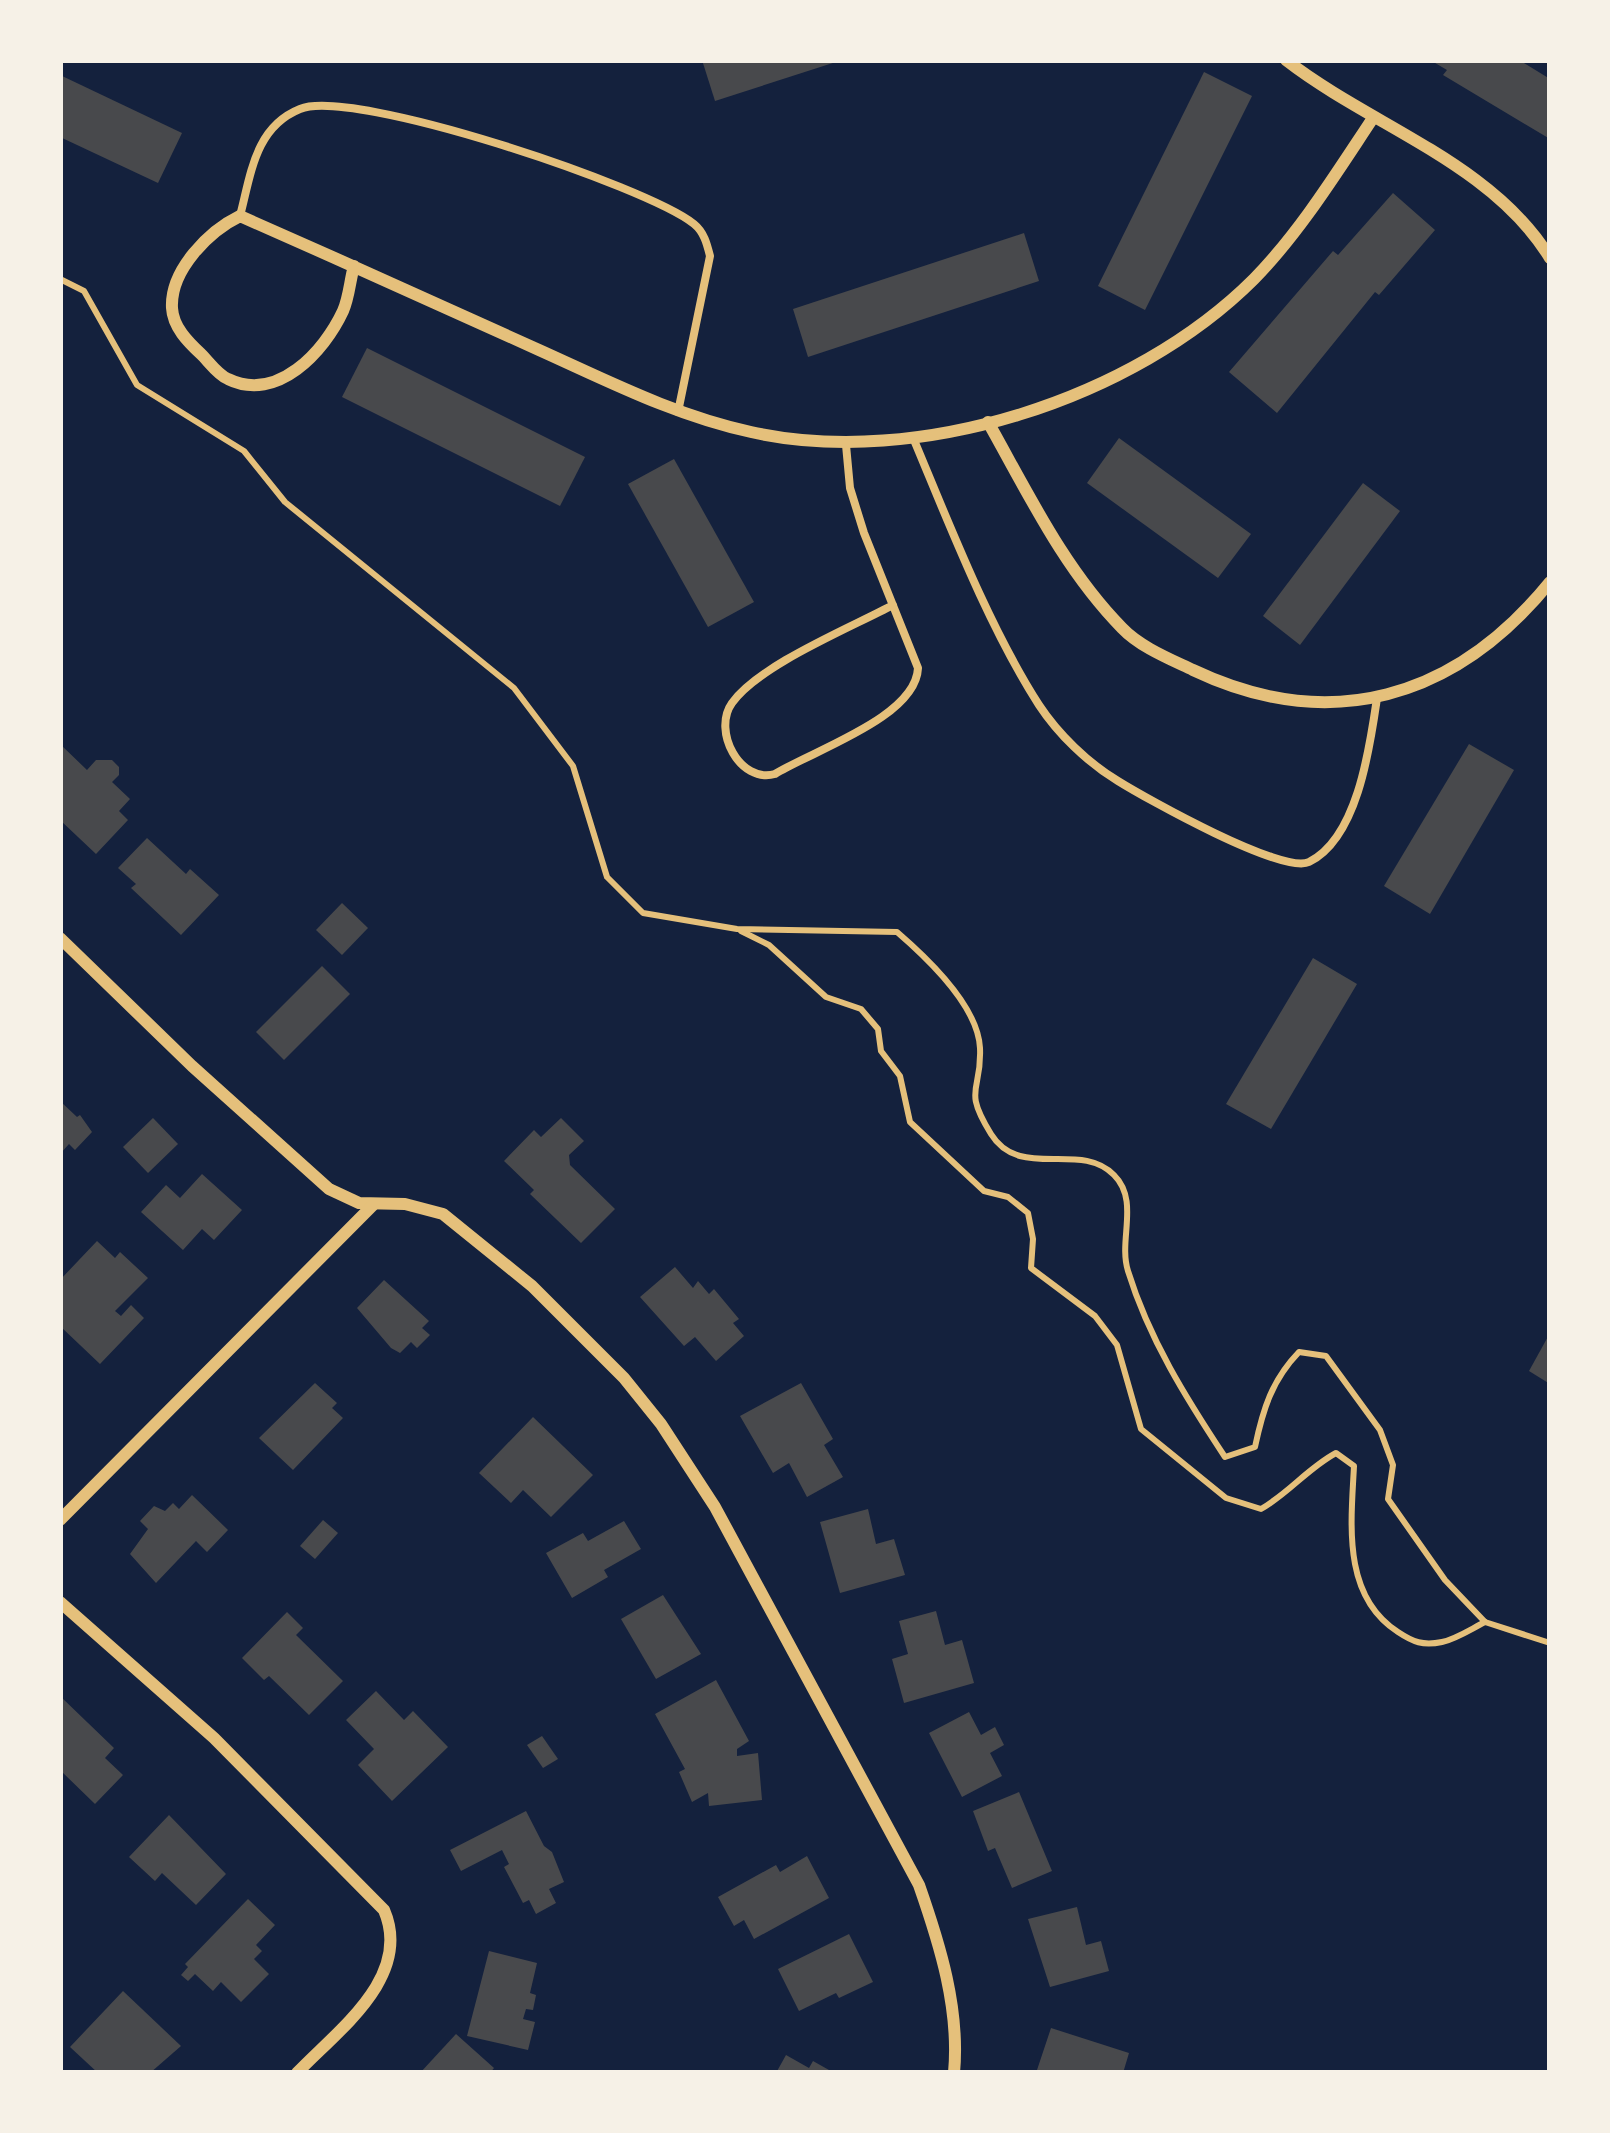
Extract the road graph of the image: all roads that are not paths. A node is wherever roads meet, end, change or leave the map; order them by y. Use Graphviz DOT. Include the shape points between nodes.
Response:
graph roads {
  1 [pos="1286,60"];
  2 [pos="1373,118"];
  3 [pos="240,215"];
  4 [pos="1550,258"];
  5 [pos="354,266"];
  6 [pos="678,412"];
  7 [pos="988,422"];
  8 [pos="914,440"];
  9 [pos="846,445"];
  10 [pos="1550,582"];
  11 [pos="893,605"];
  12 [pos="1377,698"];
  13 [pos="60,938"];
  14 [pos="374,1204"];
  15 [pos="60,1520"];
  16 [pos="60,1602"];
  17 [pos="297,2073"];
  18 [pos="954,2073"];
  1 -- 2 [label="street"];
  2 -- 4 [label="street" via="1482,183"];
  2 -- 7 [label="street" via="1256,277 1195,331 1075,395"];
  3 -- 5 [label="street"];
  3 -- 5 [label="street" via="200,246 174,290 172,313 185,340 226,379 270,384 309,362 343,310"];
  3 -- 6 [label="lane" via="257,149 271,127 303,107 426,122 631,190 696,225 710,256"];
  5 -- 6 [label="street"];
  6 -- 9 [label="street" via="753,433"];
  7 -- 8 [label="street"];
  7 -- 12 [label="street" via="1074,572 1125,633 1237,691 1312,704"];
  8 -- 9 [label="street"];
  8 -- 12 [label="lane" via="967,566 1040,706 1117,781 1249,850 1306,864 1339,833 1358,790"];
  9 -- 11 [label="lane" via="850,488"];
  10 -- 12 [label="street" via="1466,663"];
  11 -- 11 [label="lane" via="918,668 898,708 775,774 748,770 724,726 740,694"];
  13 -- 14 [label="street" via="329,1190"];
  14 -- 15 [label="street"];
  14 -- 18 [label="street" via="443,1214 532,1286 661,1424 716,1507 919,1886 942,1951"];
  16 -- 17 [label="street" via="214,1738 384,1910 392,1944 382,1980"];
}
